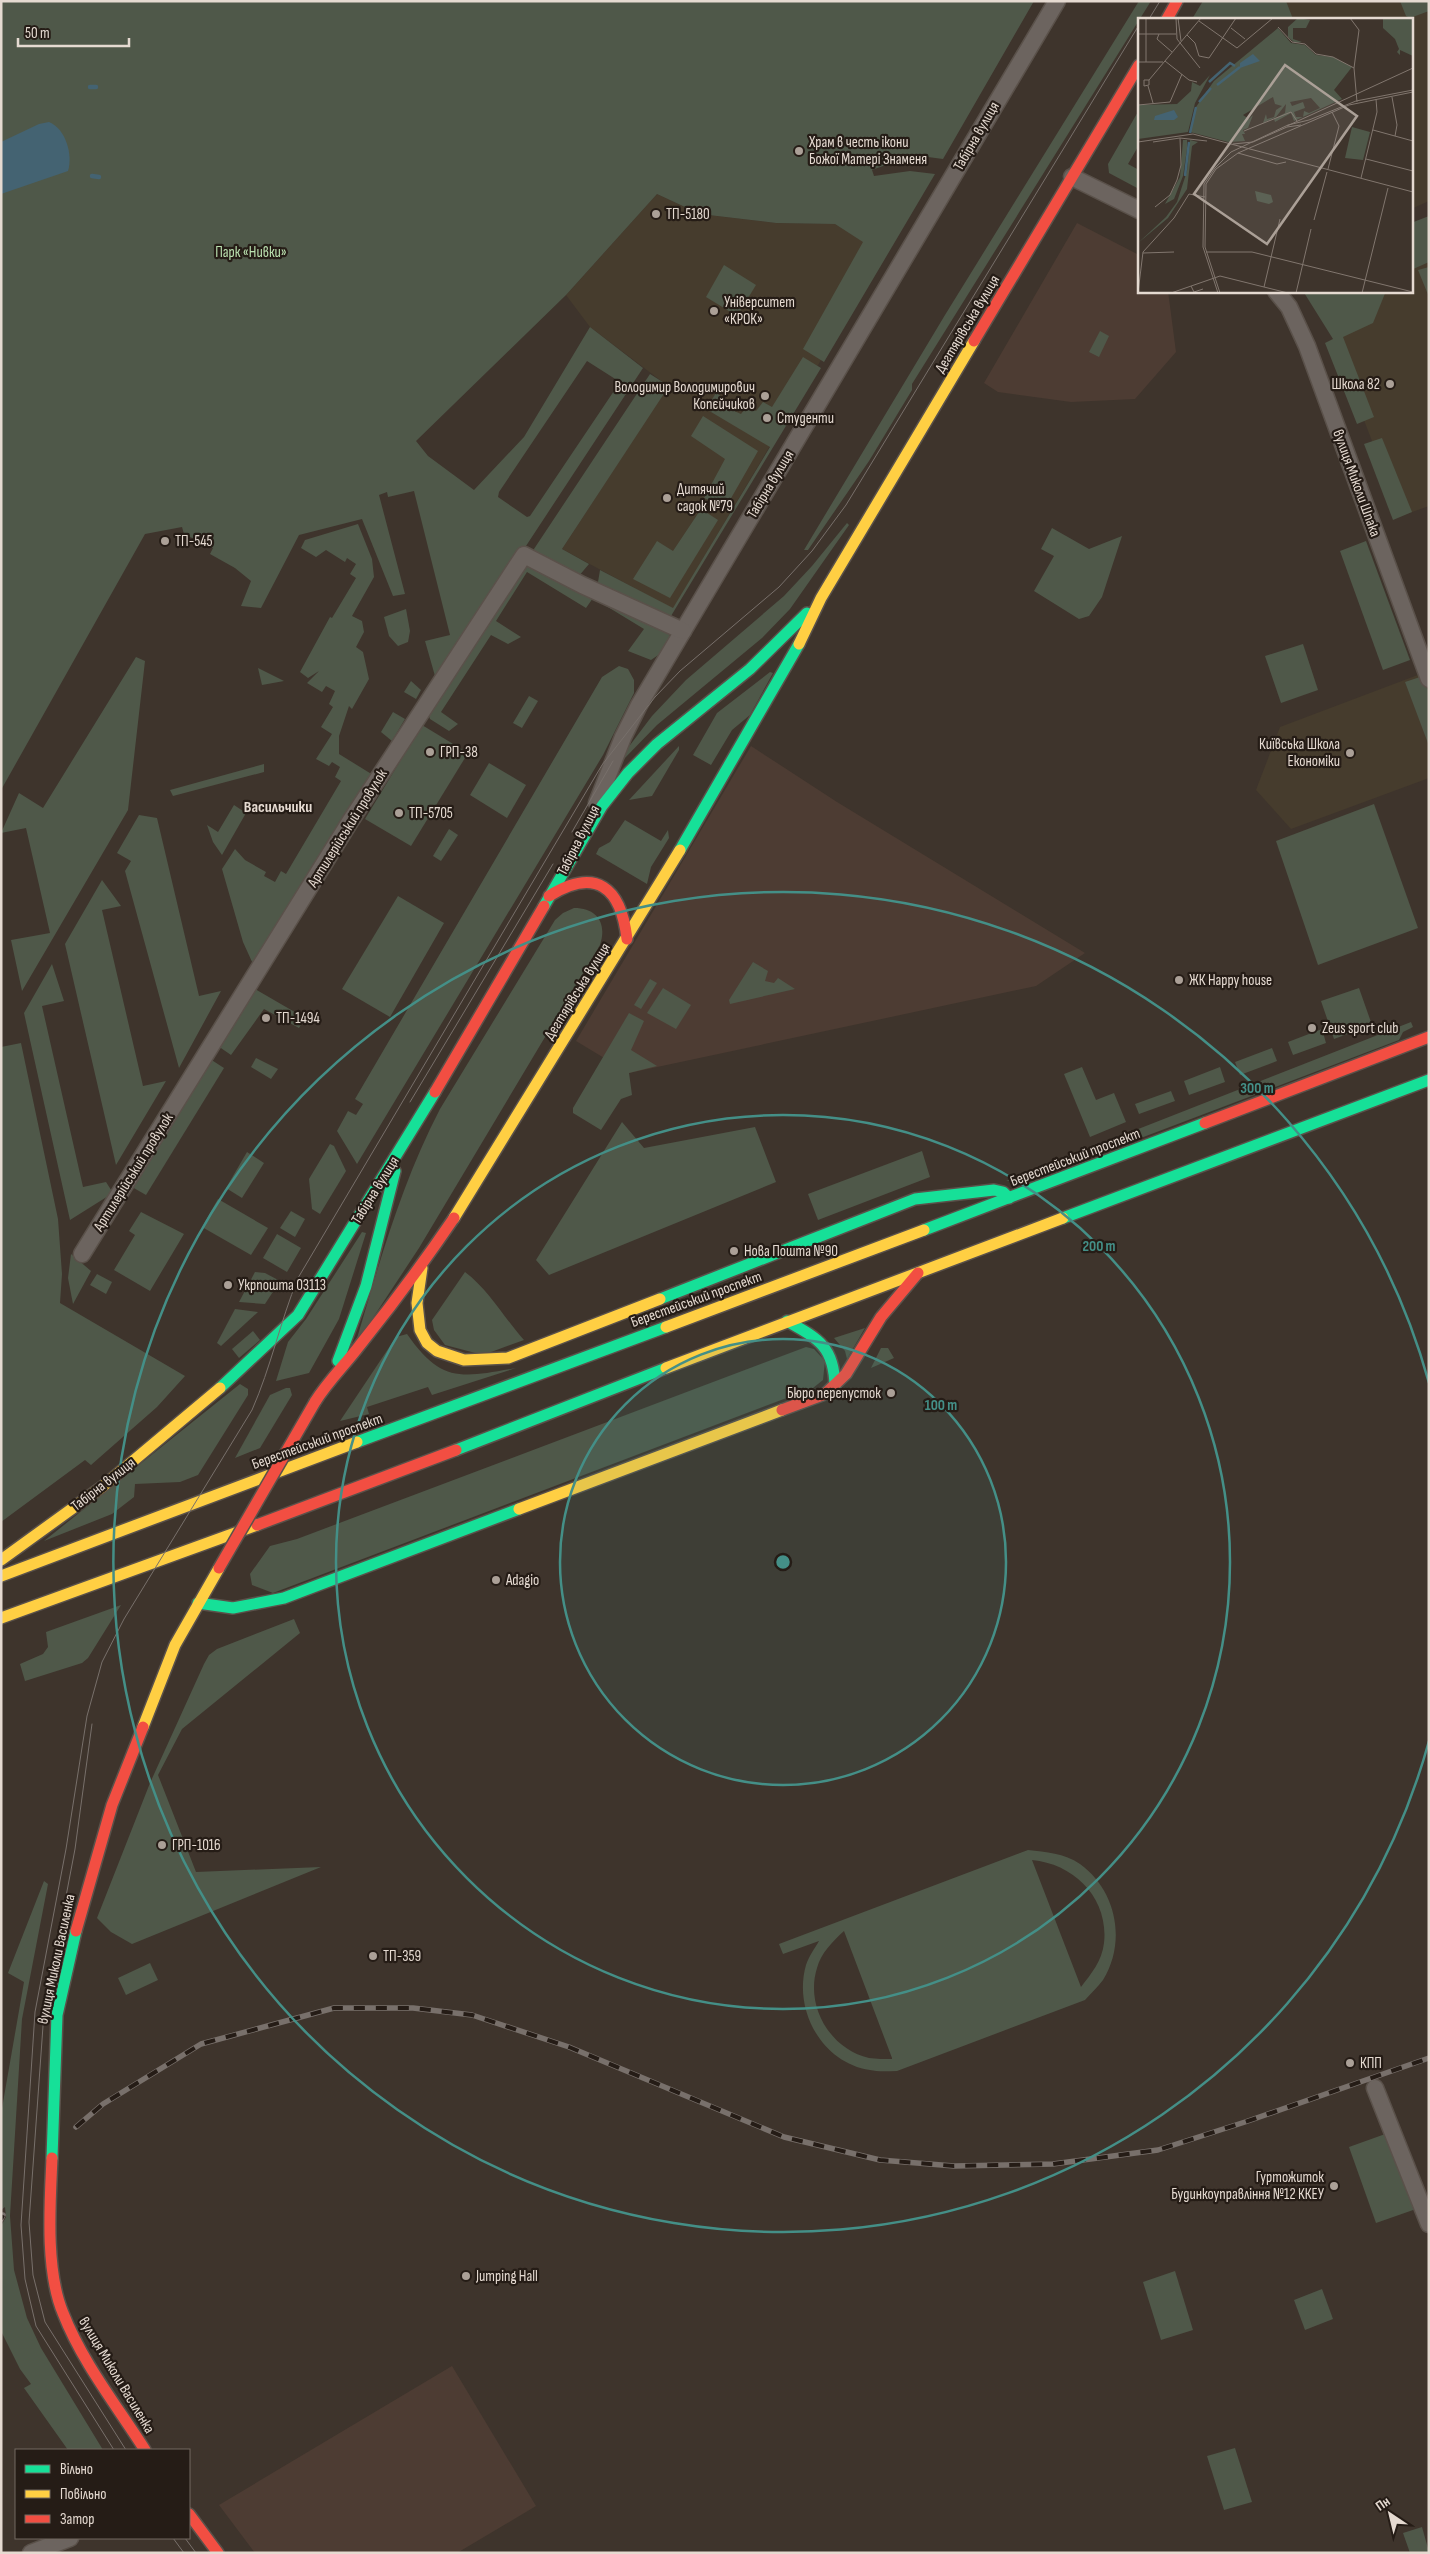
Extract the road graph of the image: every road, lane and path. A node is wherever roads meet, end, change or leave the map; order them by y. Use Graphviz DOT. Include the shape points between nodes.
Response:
graph roads {
  1 [pos="1057,1"];
  2 [pos="1177,1"];
  3 [pos="1168,18"];
  4 [pos="1138,68"];
  5 [pos="1072,177"];
  6 [pos="1138,210"];
  7 [pos="1277,292"];
  8 [pos="821,598"];
  9 [pos="683,631"];
  10 [pos="1429,679"];
  11 [pos="587,829"];
  12 [pos="550,896"];
  13 [pos="627,939"];
  14 [pos="1429,1037"];
  15 [pos="1429,1080"];
  16 [pos="402,1148"];
  17 [pos="1009,1198"];
  18 [pos="82,1254"];
  19 [pos="422,1265"];
  20 [pos="918,1273"];
  21 [pos="787,1321"];
  22 [pos="330,1380"];
  23 [pos="835,1386"];
  24 [pos="1,1560"];
  25 [pos="219,1568"];
  26 [pos="1,1576"];
  27 [pos="198,1603"];
  28 [pos="1,1618"];
  29 [pos="1375,2088"];
  30 [pos="1429,2224"];
  31 [pos="144,2449"];
  32 [pos="190,2515"];
  33 [pos="67,2539"];
  34 [pos="30,2553"];
  35 [pos="218,2553"];
  1 -- 9 [label="street, Табірна вулиця"];
  2 -- 3 [label="main road"];
  4 -- 5 [label="main road, Дегтярівська вулиця"];
  5 -- 6 [label="street"];
  5 -- 8 [label="main road, Дегтярівська вулиця"];
  7 -- 10 [label="street, вулиця Миколи Шпака" via="1301,331"];
  8 -- 11 [label="main road, Дегтярівська вулиця" via="750,669 657,744 628,773"];
  8 -- 13 [label="main road, Дегтярівська вулиця" via="758,719"];
  9 -- 11 [label="street, Табірна вулиця" via="623,737"];
  9 -- 18 [label="street, Артилерійський провулок" via="524,555 351,820"];
  11 -- 12 [label="main road, Табірна вулиця"];
  12 -- 13 [label="main road" via="569,884 599,885 621,906 626,918"];
  12 -- 16 [label="main road, Табірна вулиця"];
  13 -- 19 [label="main road, Дегтярівська вулиця"];
  14 -- 17 [label="main road, Берестейський проспект"];
  15 -- 20 [label="main road"];
  16 -- 22 [label="main road, Дегтярівська вулиця" via="366,1286"];
  16 -- 24 [label="main road, Табірна вулиця" via="309,1298 286,1327 150,1448"];
  17 -- 19 [label="main road" via="994,1190 915,1199 508,1358 486,1361 446,1357 421,1335 417,1296"];
  17 -- 26 [label="main road, Берестейський проспект"];
  19 -- 22 [label="main road, Дегтярівська вулиця" via="360,1347"];
  20 -- 21 [label="main road"];
  20 -- 23 [label="main road" via="881,1317"];
  21 -- 23 [label="main road" via="819,1339 828,1348 833,1358"];
  21 -- 28 [label="main road" via="362,1487"];
  22 -- 25 [label="main road, Дегтярівська вулиця, bridge"];
  23 -- 27 [label="main road" via="825,1394 284,1598 233,1608"];
  25 -- 27 [label="main road, вулиця Миколи Василенка"];
  27 -- 31 [label="main road, вулиця Миколи Василенка" via="175,1645 112,1805 82,1904 57,2015 50,2215 53,2269 62,2312 86,2358"];
  29 -- 30 [label="street"];
  32 -- 35 [label="main road"];
  33 -- 34 [label="street"];
}
